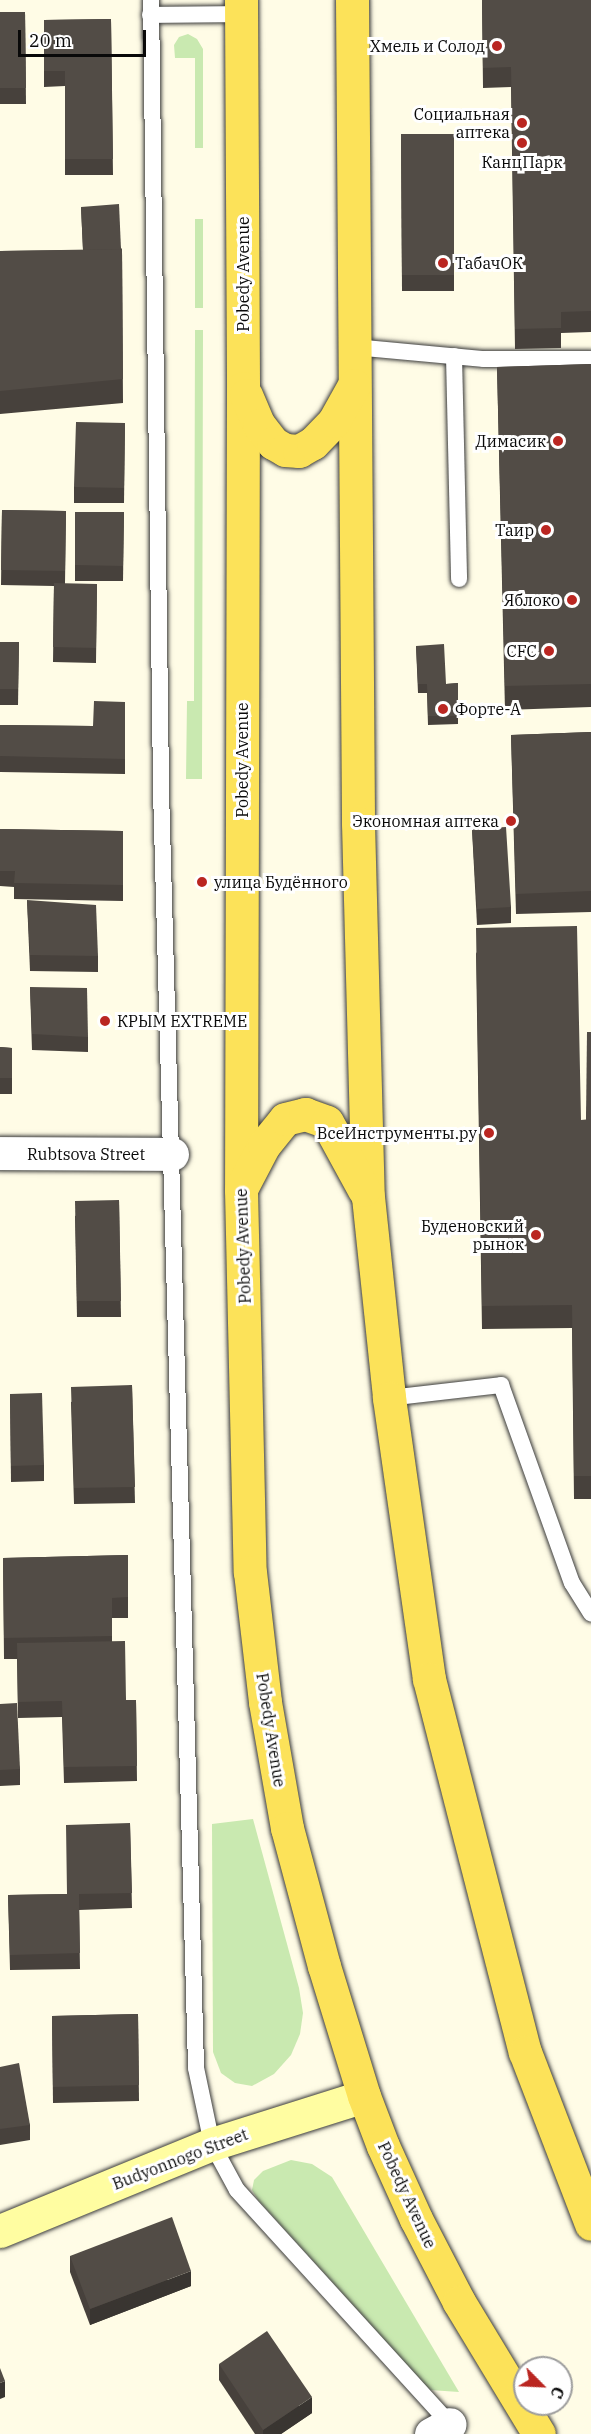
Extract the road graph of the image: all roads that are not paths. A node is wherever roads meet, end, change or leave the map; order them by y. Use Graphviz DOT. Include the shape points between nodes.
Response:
graph roads {
  1 [pos="352,0"];
  2 [pos="241,7"];
  3 [pos="151,8"];
  4 [pos="354,347"];
  5 [pos="454,356"];
  6 [pos="591,359"];
  7 [pos="354,384"];
  8 [pos="243,388"];
  9 [pos="459,579"];
  10 [pos="0,1153"];
  11 [pos="172,1154"];
  12 [pos="241,1190"];
  13 [pos="368,1197"];
  14 [pos="389,1398"];
  15 [pos="591,1614"];
  16 [pos="364,2096"];
  17 [pos="212,2144"];
  18 [pos="591,2224"];
  19 [pos="0,2231"];
  20 [pos="446,2431"];
  21 [pos="539,2434"];
  1 -- 4 [label="main road"];
  2 -- 3 [label="lane"];
  2 -- 8 [label="main road, Pobedy Avenue"];
  3 -- 11 [label="lane" via="161,790"];
  4 -- 5 [label="lane"];
  4 -- 7 [label="main road"];
  5 -- 6 [label="lane"];
  5 -- 9 [label="lane"];
  7 -- 8 [label="main road" via="334,421 313,443 299,451 285,450 273,443 259,425"];
  7 -- 13 [label="main road" via="358,823"];
  8 -- 12 [label="main road, Pobedy Avenue"];
  10 -- 11 [label="street, Rubtsova Street"];
  11 -- 17 [label="lane" via="196,2068"];
  12 -- 13 [label="main road" via="264,1145 285,1119 305,1114 327,1122"];
  12 -- 16 [label="main road, Pobedy Avenue" via="250,1572 265,1702 287,1828"];
  13 -- 14 [label="main road"];
  14 -- 15 [label="lane" via="501,1385 572,1583"];
  14 -- 18 [label="main road" via="429,1679 525,2052"];
  16 -- 17 [label="street, Budyonnogo Street"];
  16 -- 21 [label="main road, Pobedy Avenue" via="383,2146 448,2281"];
  17 -- 19 [label="street, Budyonnogo Street"];
  17 -- 20 [label="lane" via="237,2190"];
}
